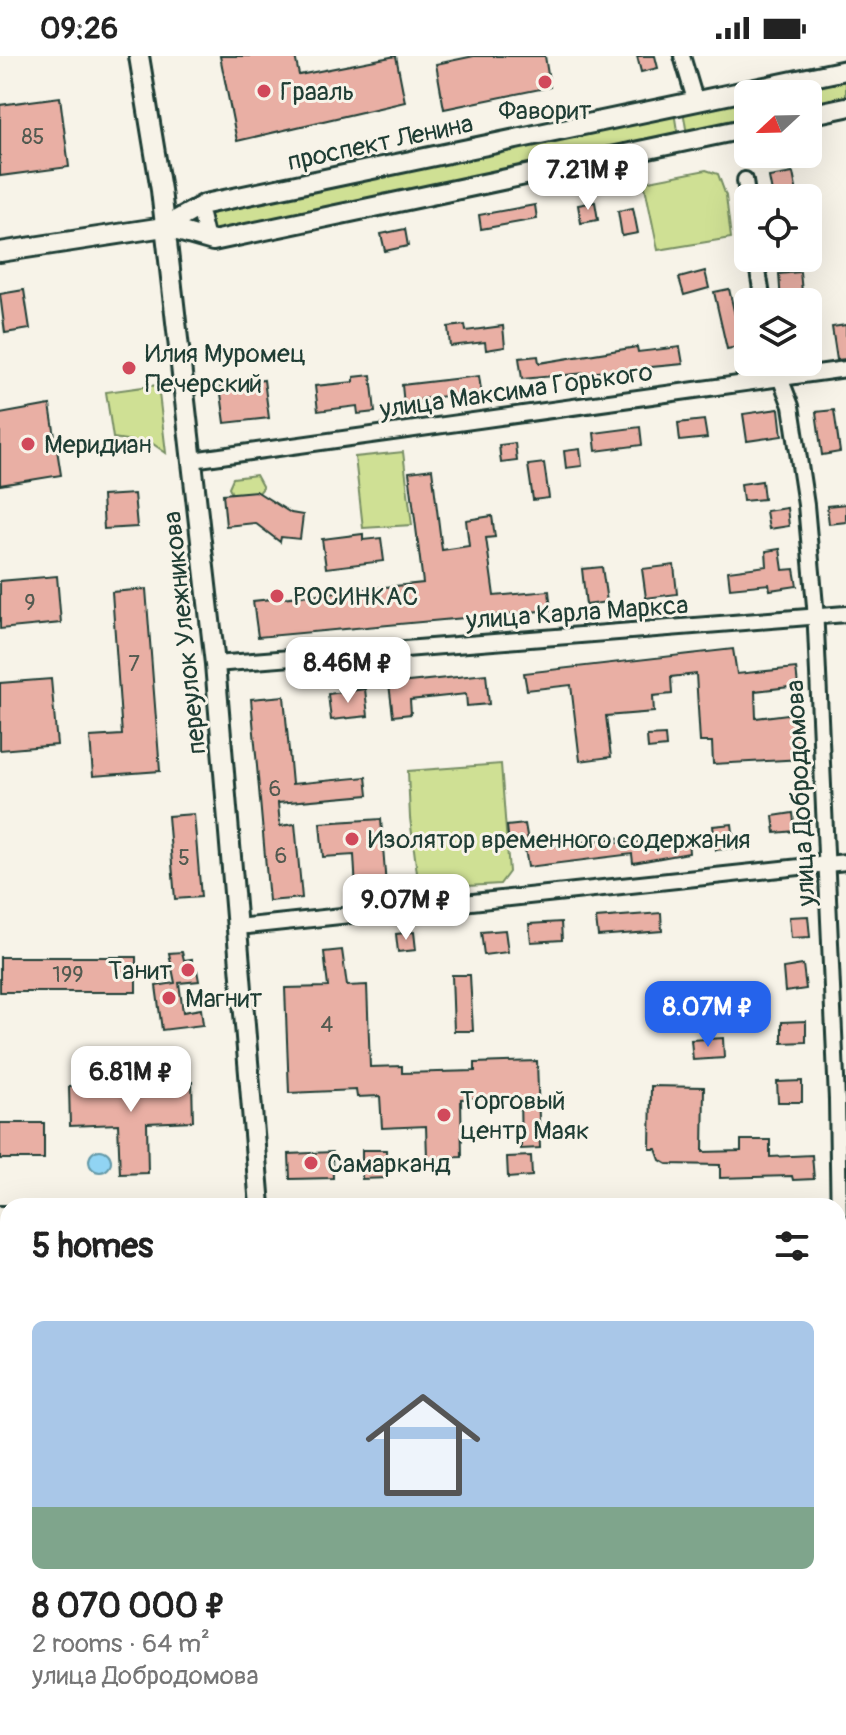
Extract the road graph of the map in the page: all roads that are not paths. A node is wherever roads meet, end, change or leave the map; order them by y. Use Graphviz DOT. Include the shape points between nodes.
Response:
graph roads {
  1 [pos="139,56"];
  2 [pos="682,56"];
  3 [pos="846,70"];
  4 [pos="696,103"];
  5 [pos="846,107"];
  6 [pos="822,112"];
  7 [pos="734,131"];
  8 [pos="745,180"];
  9 [pos="746,184"];
  10 [pos="199,207"];
  11 [pos="164,227"];
  12 [pos="207,240"];
  13 [pos="0,252"];
  14 [pos="846,369"];
  15 [pos="778,378"];
  16 [pos="192,460"];
  17 [pos="846,614"];
  18 [pos="816,617"];
  19 [pos="215,664"];
  20 [pos="846,862"];
  21 [pos="828,863"];
  22 [pos="238,927"];
  23 [pos="842,1100"];
  24 [pos="259,1198"];
  25 [pos="841,1198"];
  1 -- 11 [label="main road, переулок Улежникова"];
  2 -- 4 [label="street"];
  3 -- 4 [label="main road, проспект Ленина"];
  4 -- 10 [label="main road, проспект Ленина"];
  5 -- 6 [label="main road"];
  7 -- 12 [label="main road, проспект Ленина"];
  8 -- 9 [label="street"];
  10 -- 11 [label="main road, проспект Ленина"];
  10 -- 12 [label="street"];
  11 -- 12 [label="main road, проспект Ленина"];
  11 -- 13 [label="main road, проспект Ленина"];
  11 -- 16 [label="main road, переулок Улежникова"];
  14 -- 15 [label="street, улица Максима Горького"];
  15 -- 16 [label="street, улица Максима Горького"];
  15 -- 18 [label="street, улица Добродомова" via="791,406"];
  16 -- 19 [label="main road, переулок Улежникова"];
  17 -- 18 [label="street, улица Карла Маркса"];
  18 -- 19 [label="street, улица Карла Маркса"];
  18 -- 21 [label="street, улица Добродомова"];
  19 -- 22 [label="main road, переулок Улежникова"];
  20 -- 21 [label="street"];
  21 -- 22 [label="street"];
  21 -- 23 [label="street, улица Добродомова"];
  22 -- 24 [label="main road, переулок Улежникова"];
  23 -- 25 [label="street, улица Добродомова"];
}
